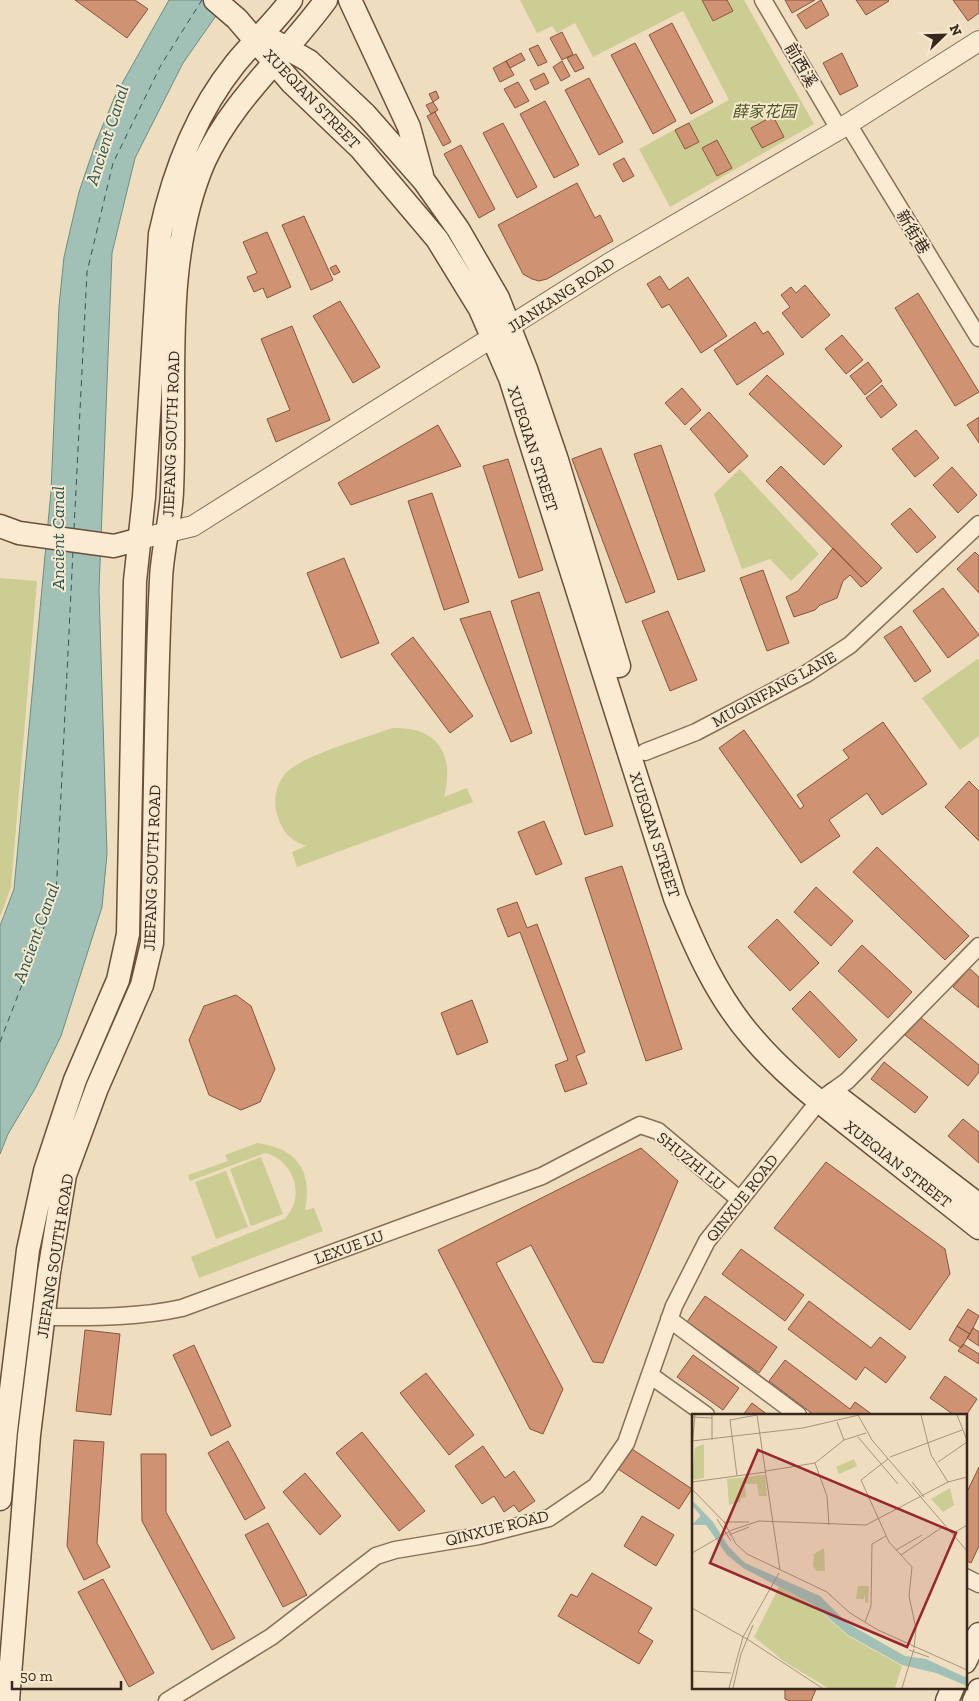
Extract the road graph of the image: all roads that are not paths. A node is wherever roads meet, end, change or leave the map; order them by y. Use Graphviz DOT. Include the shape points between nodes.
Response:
graph roads {
  1 [pos="215,0"];
  2 [pos="291,0"];
  3 [pos="326,0"];
  4 [pos="350,0"];
  5 [pos="764,0"];
  6 [pos="259,38"];
  7 [pos="979,42"];
  8 [pos="281,56"];
  9 [pos="844,127"];
  10 [pos="424,181"];
  11 [pos="502,334"];
  12 [pos="979,338"];
  13 [pos="979,524"];
  14 [pos="6,531"];
  15 [pos="167,532"];
  16 [pos="140,539"];
  17 [pos="645,752"];
  18 [pos="979,946"];
  19 [pos="825,1096"];
  20 [pos="640,1125"];
  21 [pos="740,1200"];
  22 [pos="979,1205"];
  23 [pos="979,1228"];
  24 [pos="44,1317"];
  25 [pos="669,1319"];
  26 [pos="650,1374"];
  27 [pos="705,1414"];
  28 [pos="797,1414"];
  29 [pos="0,1499"];
  30 [pos="966,1578"];
  31 [pos="979,1584"];
  32 [pos="979,1634"];
  33 [pos="966,1660"];
  34 [pos="953,1688"];
  35 [pos="979,1691"];
  36 [pos="8,1701"];
  37 [pos="167,1701"];
  38 [pos="947,1701"];
  39 [pos="974,1701"];
  1 -- 6 [label="main road, XUEQIAN STREET"];
  2 -- 6 [label="main road, JIEFANG SOUTH ROAD"];
  3 -- 8 [label="main road, JIEFANG SOUTH ROAD"];
  4 -- 10 [label="main road" via="409,127"];
  5 -- 9 [label="street, 前西溪"];
  6 -- 8 [label="main road, XUEQIAN STREET"];
  6 -- 16 [label="main road, JIEFANG SOUTH ROAD" via="235,64 205,109 187,143 167,199 160,234"];
  7 -- 9 [label="street, JIANKANG ROAD"];
  8 -- 10 [label="main road, XUEQIAN STREET" via="309,61 365,114"];
  8 -- 11 [label="main road, XUEQIAN STREET" via="292,83 360,148 437,240 480,309"];
  8 -- 15 [label="main road, JIEFANG SOUTH ROAD" via="256,82 218,134 187,207 180,246 173,350 172,493"];
  9 -- 11 [label="street, JIANKANG ROAD" via="610,263"];
  9 -- 12 [label="street, 新街巷"];
  10 -- 11 [label="main road, XUEQIAN STREET" via="458,229 498,298"];
  11 -- 15 [label="street, JIANKANG ROAD" via="193,526"];
  11 -- 17 [label="main road, XUEQIAN STREET" via="526,369 557,460"];
  11 -- 19 [label="main road, XUEQIAN STREET" via="510,378 675,898 698,953 751,1036 783,1070"];
  13 -- 17 [label="street, MUQINFANG LANE" via="850,645 806,674 696,732"];
  14 -- 16 [label="main road" via="114,546"];
  15 -- 16 [label="street, JIANKANG ROAD"];
  15 -- 24 [label="main road, JIEFANG SOUTH ROAD" via="161,577 152,943 142,986 97,1088 65,1175"];
  16 -- 29 [label="main road, JIEFANG SOUTH ROAD" via="135,581 128,934 118,980 76,1080 45,1171 28,1250"];
  17 -- 19 [label="main road, XUEQIAN STREET" via="691,898 711,950 759,1024"];
  18 -- 19 [label="street, QINXUE ROAD" via="848,1080"];
  19 -- 21 [label="street, QINXUE ROAD"];
  19 -- 22 [label="main road, XUEQIAN STREET"];
  19 -- 23 [label="main road, XUEQIAN STREET"];
  20 -- 21 [label="street, SHUZHI LU" via="658,1131"];
  20 -- 24 [label="street, LEXUE LU" via="542,1176 182,1308 159,1313"];
  21 -- 25 [label="street, QINXUE ROAD" via="707,1241"];
  24 -- 36 [label="main road, JIEFANG SOUTH ROAD" via="29,1435"];
  25 -- 26 [label="street, QINXUE ROAD"];
  25 -- 28 [label="street"];
  26 -- 27 [label="street"];
  26 -- 37 [label="street, QINXUE ROAD" via="626,1443 596,1486 550,1518 376,1556 271,1637"];
  30 -- 31 [label="street"];
  32 -- 33 [label="main road"];
  34 -- 38 [label="main road"];
  35 -- 39 [label="main road"];
}
